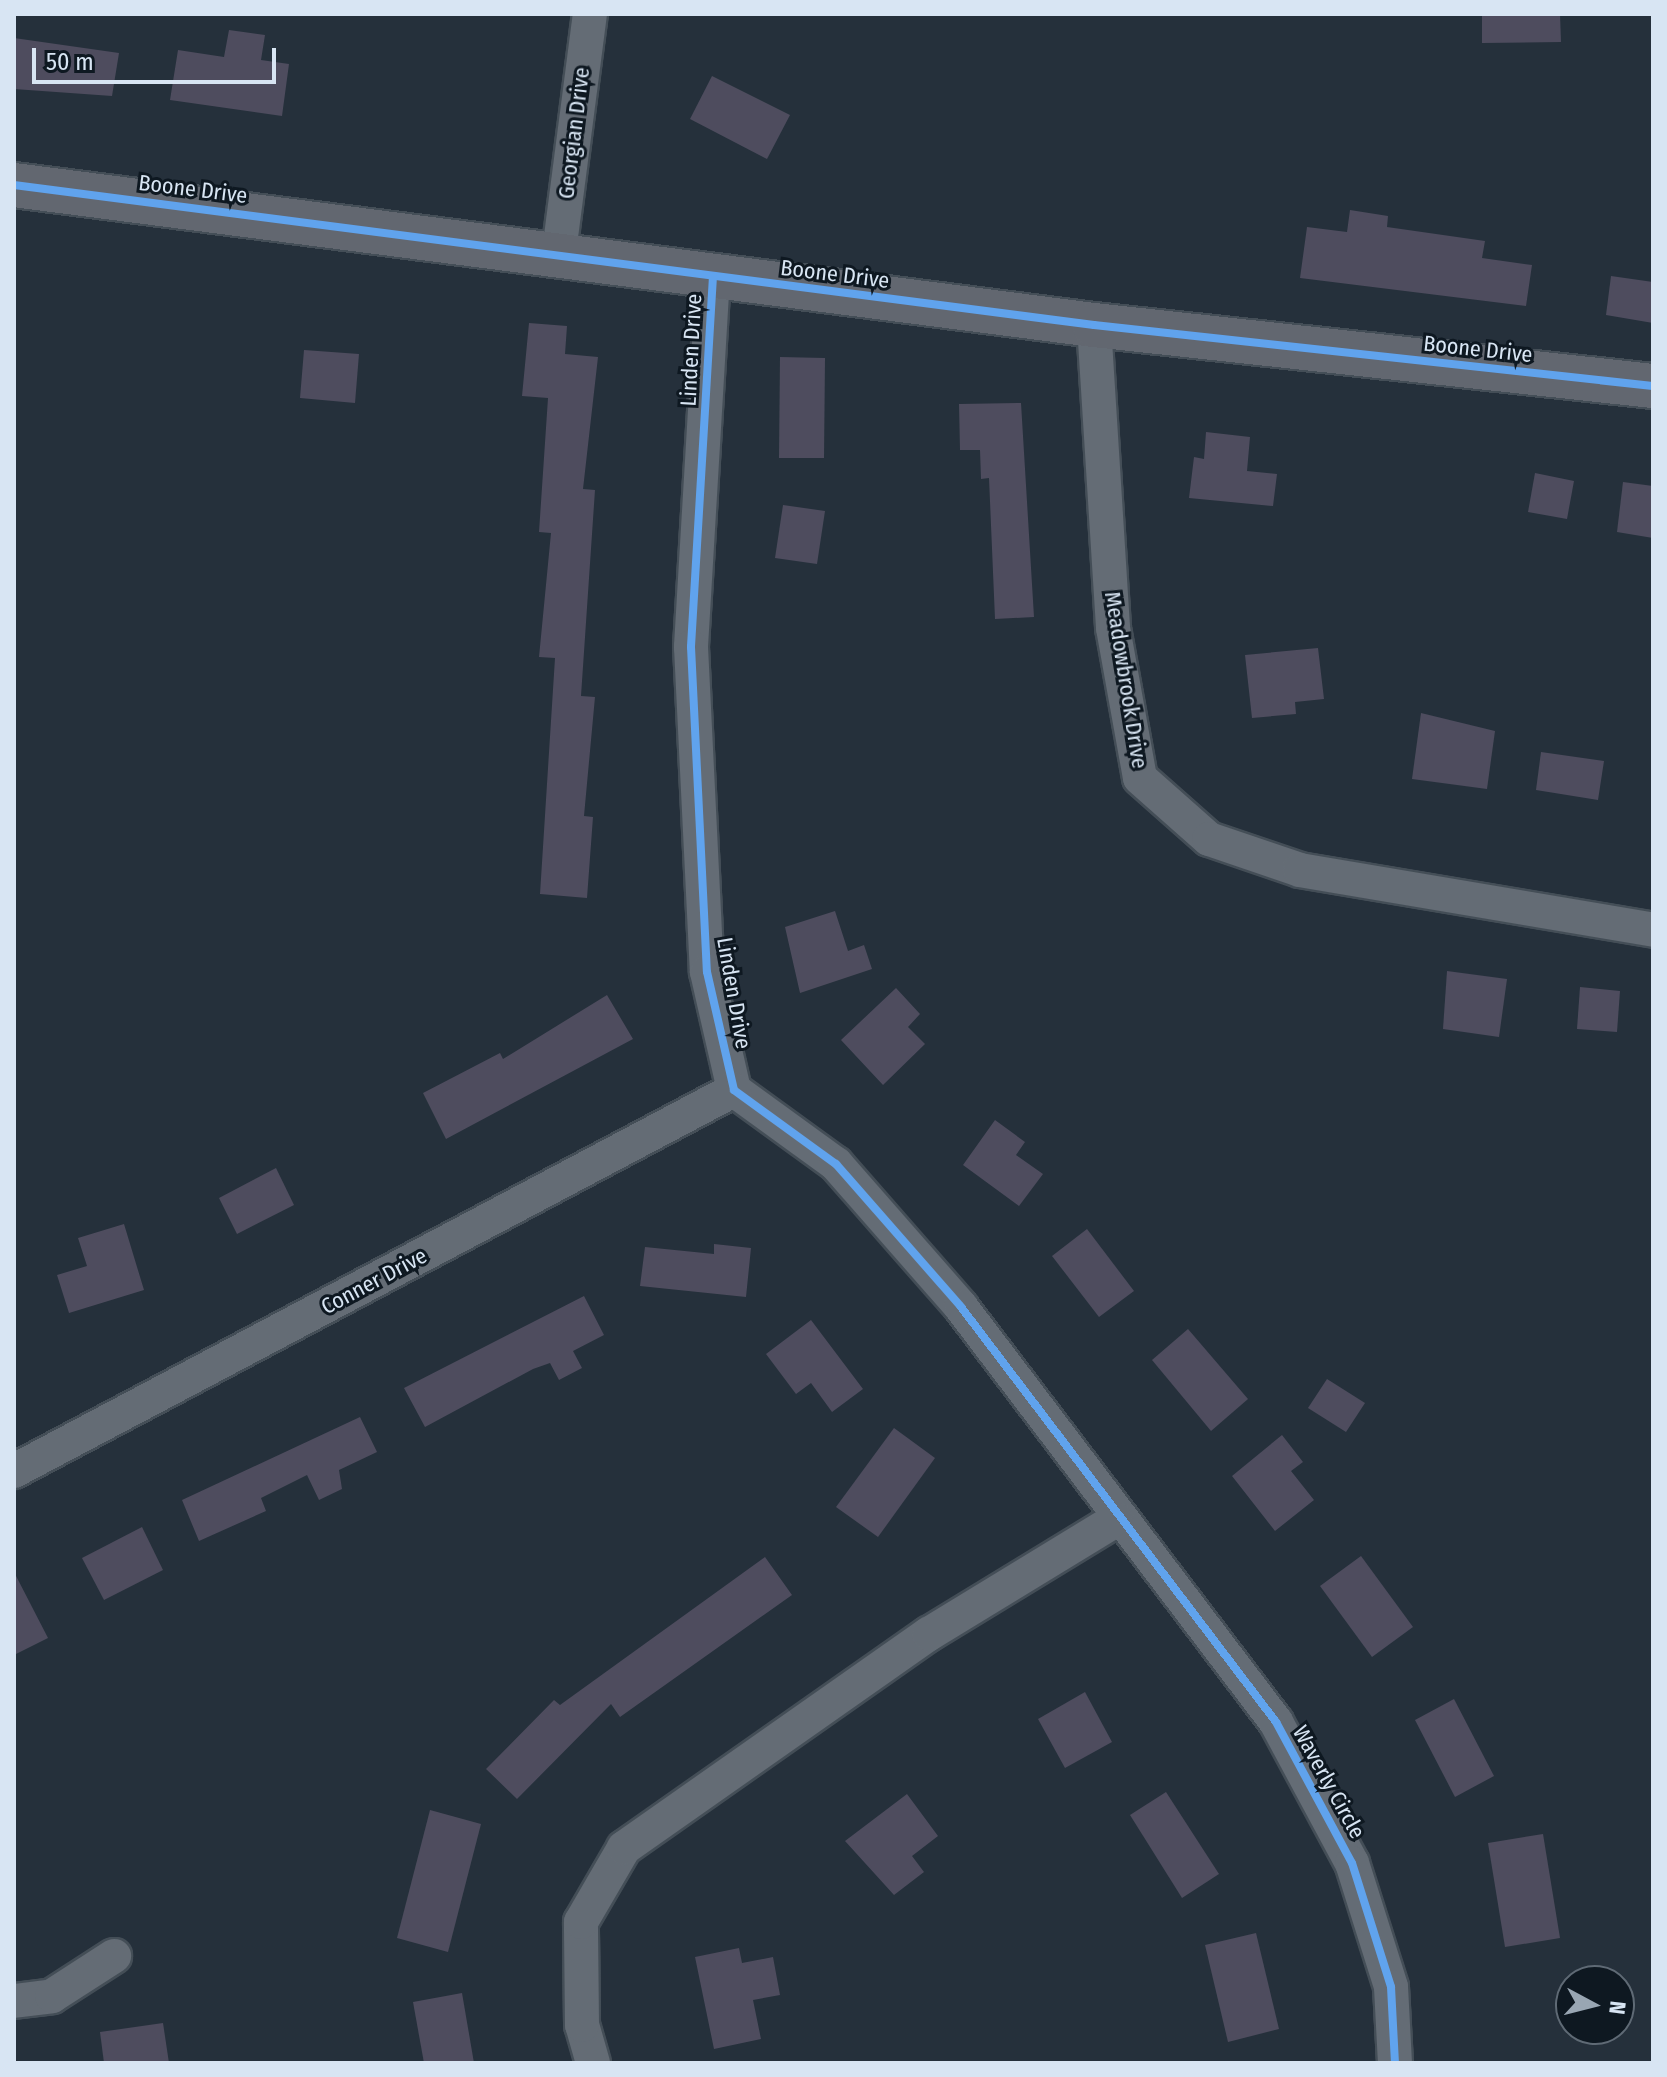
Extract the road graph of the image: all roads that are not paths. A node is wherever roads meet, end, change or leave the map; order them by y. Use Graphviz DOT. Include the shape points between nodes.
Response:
graph roads {
  1 [pos="590,14"];
  2 [pos="14,185"];
  3 [pos="559,252"];
  4 [pos="713,276"];
  5 [pos="1094,325"];
  6 [pos="1653,386"];
  7 [pos="1653,930"];
  8 [pos="734,1090"];
  9 [pos="14,1471"];
  10 [pos="1116,1520"];
  11 [pos="114,1956"];
  12 [pos="14,2001"];
  13 [pos="593,2063"];
  14 [pos="1395,2063"];
  1 -- 3 [label="street, Georgian Drive"];
  2 -- 3 [label="street, Boone Drive"];
  3 -- 4 [label="street, Boone Drive"];
  4 -- 5 [label="street, Boone Drive"];
  4 -- 8 [label="street, Linden Drive" via="691,647 707,972"];
  5 -- 6 [label="street, Boone Drive"];
  5 -- 7 [label="street, Meadowbrook Drive" via="1113,628 1140,778 1209,839 1300,870"];
  8 -- 9 [label="street, Conner Drive"];
  8 -- 10 [label="street" via="836,1164 961,1307"];
  10 -- 13 [label="street" via="929,1634 624,1848 581,1922 582,2025"];
  10 -- 14 [label="street, Waverly Circle" via="1276,1722 1352,1863 1391,1987"];
  11 -- 12 [label="street" via="52,1996"];
}
